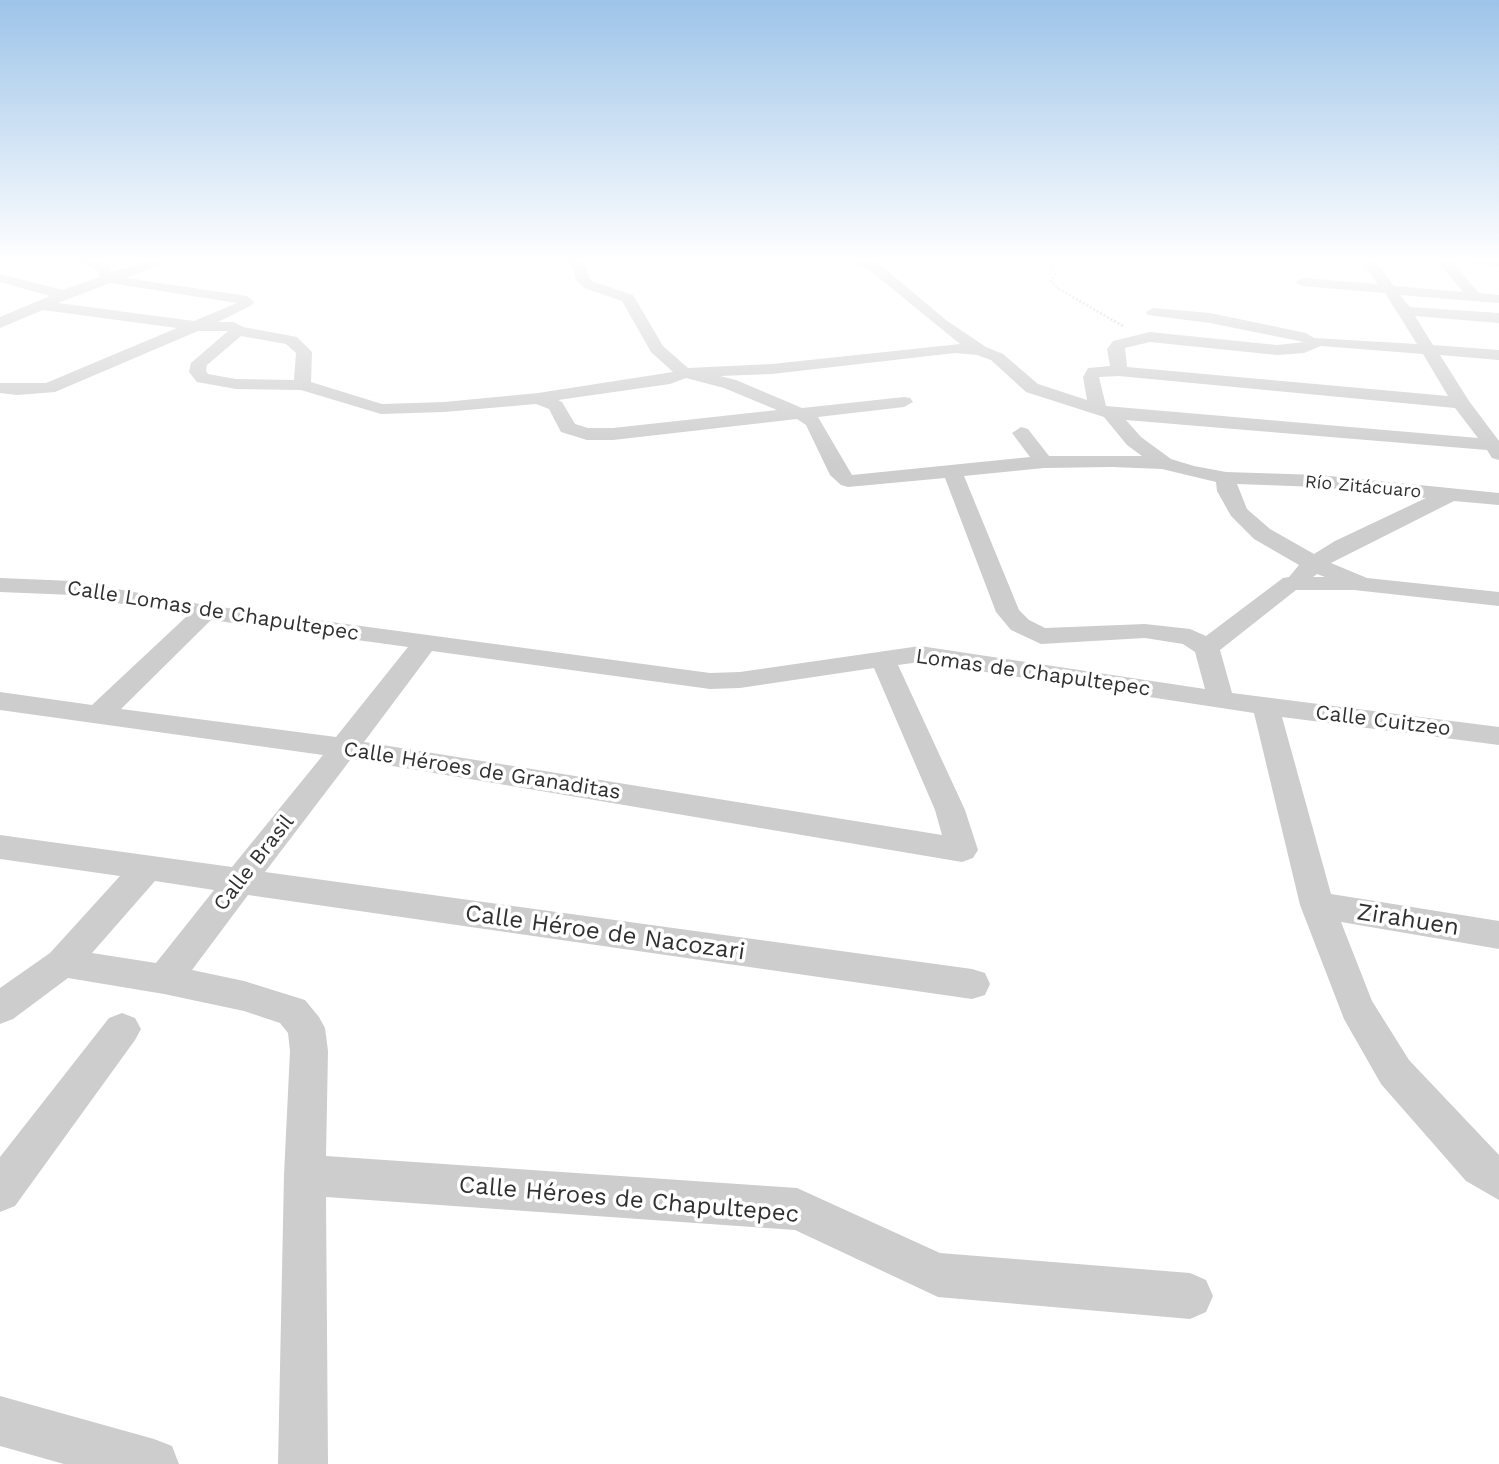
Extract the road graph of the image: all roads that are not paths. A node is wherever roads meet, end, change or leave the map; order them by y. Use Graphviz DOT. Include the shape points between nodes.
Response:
graph roads {
  1 [pos="190,327"];
  2 [pos="234,327"];
  3 [pos="645,327"];
  4 [pos="947,327"];
  5 [pos="1254,327"];
  6 [pos="1414,327"];
  7 [pos="238,331"];
  8 [pos="1319,341"];
  9 [pos="1215,345"];
  10 [pos="1427,349"];
  11 [pos="980,350"];
  12 [pos="1499,355"];
  13 [pos="1285,368"];
  14 [pos="1119,371"];
  15 [pos="684,373"];
  16 [pos="1226,382"];
  17 [pos="302,385"];
  18 [pos="0,388"];
  19 [pos="538,398"];
  20 [pos="904,402"];
  21 [pos="1461,403"];
  22 [pos="1103,410"];
  23 [pos="801,414"];
  24 [pos="1472,418"];
  25 [pos="1499,421"];
  26 [pos="1293,429"];
  27 [pos="1021,433"];
  28 [pos="1495,450"];
  29 [pos="1044,463"];
  30 [pos="1164,463"];
  31 [pos="953,472"];
  32 [pos="1226,478"];
  33 [pos="1449,495"];
  34 [pos="1499,499"];
  35 [pos="1314,564"];
  36 [pos="1291,583"];
  37 [pos="0,585"];
  38 [pos="1362,585"];
  39 [pos="1499,599"];
  40 [pos="205,612"];
  41 [pos="1041,636"];
  42 [pos="425,643"];
  43 [pos="1207,648"];
  44 [pos="882,658"];
  45 [pos="1030,670"];
  46 [pos="1221,700"];
  47 [pos="0,701"];
  48 [pos="1266,706"];
  49 [pos="97,716"];
  50 [pos="1499,736"];
  51 [pos="344,748"];
  52 [pos="0,847"];
  53 [pos="147,868"];
  54 [pos="238,882"];
  55 [pos="1317,905"];
  56 [pos="1499,935"];
  57 [pos="62,963"];
  58 [pos="164,979"];
  59 [pos="972,984"];
  60 [pos="0,1008"];
  61 [pos="122,1029"];
  62 [pos="305,1175"];
  63 [pos="1499,1179"];
  64 [pos="0,1191"];
  65 [pos="1190,1296"];
  66 [pos="0,1421"];
  67 [pos="154,1464"];
  68 [pos="303,1464"];
  1 -- 18 [label="street" via="49,388"];
  2 -- 7 [label="street"];
  3 -- 15 [label="street" via="657,349"];
  4 -- 11 [label="street"];
  5 -- 8 [label="street"];
  6 -- 10 [label="street"];
  7 -- 17 [label="street" via="291,340 304,352"];
  7 -- 17 [label="street" via="200,363 197,372 203,378 236,384"];
  8 -- 10 [label="street"];
  8 -- 13 [label="street" via="1304,348"];
  9 -- 13 [label="street"];
  9 -- 14 [label="street" via="1150,337 1119,344 1115,349"];
  9 -- 16 [label="street"];
  10 -- 12 [label="street"];
  10 -- 21 [label="street"];
  11 -- 15 [label="street" via="955,348 772,369"];
  11 -- 22 [label="street" via="997,357 1032,388"];
  13 -- 16 [label="street"];
  13 -- 21 [label="street"];
  13 -- 26 [label="street"];
  14 -- 16 [label="street"];
  14 -- 22 [label="street" via="1094,372 1091,377"];
  15 -- 19 [label="street" via="670,379"];
  15 -- 23 [label="street" via="730,384"];
  17 -- 19 [label="street" via="380,409"];
  19 -- 23 [label="street" via="556,407 568,428 587,434"];
  20 -- 23 [label="street"];
  21 -- 24 [label="street"];
  22 -- 26 [label="street"];
  22 -- 30 [label="street"];
  23 -- 31 [label="street" via="814,422 840,475 848,481"];
  24 -- 25 [label="street"];
  24 -- 28 [label="street"];
  26 -- 28 [label="street"];
  27 -- 29 [label="street"];
  29 -- 30 [label="street"];
  29 -- 31 [label="street"];
  30 -- 32 [label="street, Río Zitácuaro"];
  31 -- 41 [label="street" via="1008,612"];
  32 -- 33 [label="street, Río Zitácuaro" via="1319,481"];
  32 -- 35 [label="street" via="1238,512 1262,534"];
  33 -- 34 [label="street, Río Zitácuaro"];
  33 -- 35 [label="street"];
  35 -- 36 [label="street"];
  35 -- 38 [label="street"];
  36 -- 38 [label="street"];
  36 -- 43 [label="street"];
  37 -- 40 [label="street, Calle Lomas de Chapultepec" via="73,588"];
  38 -- 39 [label="street"];
  40 -- 42 [label="street, Calle Lomas de Chapultepec"];
  40 -- 49 [label="street"];
  41 -- 43 [label="street" via="1164,632 1190,637"];
  41 -- 45 [label="street"];
  42 -- 44 [label="street, Lomas de Chapultepec" via="710,681"];
  42 -- 51 [label="street"];
  43 -- 46 [label="street"];
  44 -- 45 [label="street, Lomas de Chapultepec" via="920,653"];
  44 -- 51 [label="street, Calle Héroes de Granaditas" via="950,810 962,850"];
  45 -- 46 [label="street, Lomas de Chapultepec"];
  46 -- 48 [label="street, Lomas de Chapultepec"];
  47 -- 49 [label="street, Calle Héroes de Granaditas"];
  48 -- 50 [label="street, Calle Cuitzeo"];
  48 -- 55 [label="street"];
  49 -- 51 [label="street, Calle Héroes de Granaditas"];
  51 -- 54 [label="street, Calle Brasil"];
  52 -- 53 [label="street, Calle Héroe de Nacozari"];
  53 -- 54 [label="street, Calle Héroe de Nacozari"];
  53 -- 57 [label="street"];
  54 -- 58 [label="street, Calle Brasil"];
  54 -- 59 [label="street, Calle Héroe de Nacozari"];
  55 -- 56 [label="street, Zirahuen"];
  55 -- 63 [label="street" via="1357,1007 1395,1072 1481,1167"];
  57 -- 58 [label="street"];
  57 -- 60 [label="street"];
  58 -- 62 [label="street" via="292,1011 306,1028"];
  61 -- 64 [label="street"];
  62 -- 65 [label="street, Calle Héroes de Chapultepec" via="797,1209 938,1275"];
  62 -- 68 [label="street"];
  66 -- 67 [label="street"];
}
